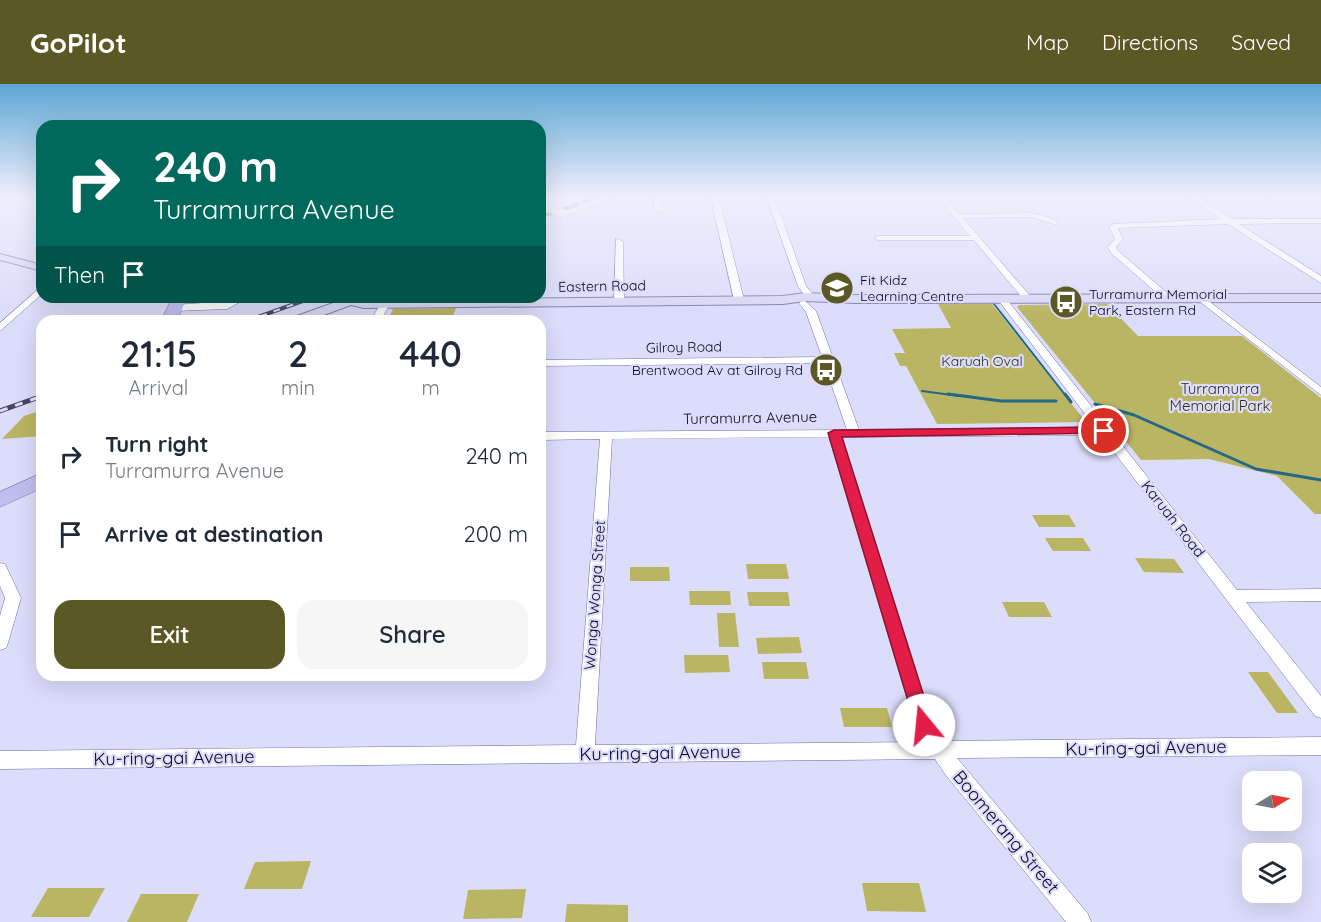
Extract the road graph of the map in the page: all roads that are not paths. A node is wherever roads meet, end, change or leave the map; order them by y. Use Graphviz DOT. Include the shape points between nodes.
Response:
graph roads {
  1 [pos="724,237"];
  2 [pos="785,237"];
  3 [pos="1118,237"];
  4 [pos="1255,237"];
  5 [pos="878,238"];
  6 [pos="976,238"];
  7 [pos="620,241"];
  8 [pos="0,257"];
  9 [pos="36,266"];
  10 [pos="1321,280"];
  11 [pos="36,295"];
  12 [pos="1321,298"];
  13 [pos="1002,299"];
  14 [pos="1028,299"];
  15 [pos="1169,299"];
  16 [pos="1202,299"];
  17 [pos="739,300"];
  18 [pos="807,300"];
  19 [pos="619,301"];
  20 [pos="546,302"];
  21 [pos="222,303"];
  22 [pos="345,303"];
  23 [pos="360,303"];
  24 [pos="463,303"];
  25 [pos="385,304"];
  26 [pos="173,306"];
  27 [pos="312,315"];
  28 [pos="379,315"];
  29 [pos="0,328"];
  30 [pos="829,360"];
  31 [pos="546,363"];
  32 [pos="1321,392"];
  33 [pos="1104,431"];
  34 [pos="834,433"];
  35 [pos="854,433"];
  36 [pos="546,436"];
  37 [pos="606,436"];
  38 [pos="36,483"];
  39 [pos="36,492"];
  40 [pos="0,500"];
  41 [pos="0,509"];
  42 [pos="0,568"];
  43 [pos="1321,595"];
  44 [pos="1233,596"];
  45 [pos="0,643"];
  46 [pos="1321,710"];
  47 [pos="1321,746"];
  48 [pos="939,750"];
  49 [pos="585,754"];
  50 [pos="0,760"];
  51 [pos="1080,922"];
  1 -- 17 [label="street"];
  2 -- 18 [label="street"];
  3 -- 15 [label="street" via="1114,251"];
  4 -- 10 [label="street"];
  5 -- 6 [label="street"];
  6 -- 14 [label="street"];
  7 -- 19 [label="street"];
  8 -- 9 [label="main road"];
  11 -- 29 [label="street"];
  12 -- 16 [label="main road, Eastern Road"];
  13 -- 14 [label="main road, Eastern Road"];
  13 -- 18 [label="main road, Eastern Road"];
  13 -- 33 [label="street, Karuah Road"];
  14 -- 15 [label="main road, Eastern Road"];
  15 -- 16 [label="main road, Eastern Road"];
  16 -- 32 [label="street"];
  17 -- 18 [label="main road, Eastern Road"];
  17 -- 19 [label="main road, Eastern Road"];
  18 -- 30 [label="street"];
  19 -- 20 [label="main road, Eastern Road"];
  21 -- 26 [label="street"];
  22 -- 27 [label="main road"];
  23 -- 25 [label="main road, Eastern Road"];
  24 -- 25 [label="main road, Eastern Road"];
  25 -- 28 [label="street"];
  30 -- 31 [label="street, Gilroy Road"];
  30 -- 35 [label="street"];
  33 -- 35 [label="street, Turramurra Avenue"];
  33 -- 44 [label="street, Karuah Road"];
  34 -- 35 [label="street, Turramurra Avenue"];
  34 -- 37 [label="street, Turramurra Avenue"];
  34 -- 48 [label="street, Boomerang Street" via="924,725"];
  36 -- 37 [label="street, Turramurra Avenue"];
  37 -- 49 [label="street, Wonga Wonga Street"];
  38 -- 40 [label="highway"];
  39 -- 41 [label="highway"];
  42 -- 45 [label="street" via="13,598"];
  43 -- 44 [label="street"];
  44 -- 46 [label="street, Karuah Road"];
  47 -- 48 [label="street, Ku-ring-gai Avenue"];
  48 -- 49 [label="street, Ku-ring-gai Avenue"];
  48 -- 51 [label="street, Boomerang Street"];
  49 -- 50 [label="street, Ku-ring-gai Avenue"];
}
